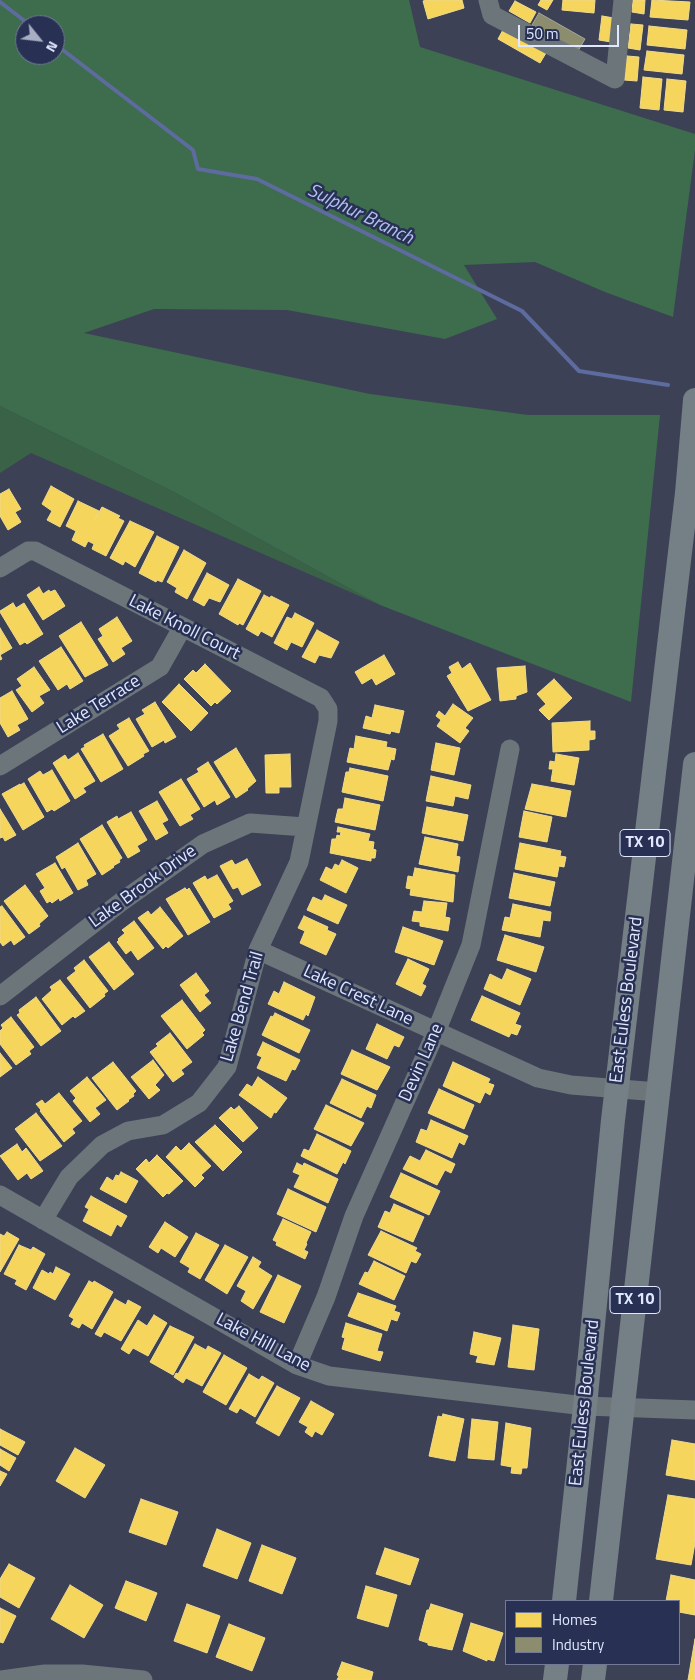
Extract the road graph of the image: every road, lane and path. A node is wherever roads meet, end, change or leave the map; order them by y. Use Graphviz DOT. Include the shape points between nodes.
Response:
graph roads {
  1 [pos="488,0"];
  2 [pos="623,0"];
  3 [pos="695,400"];
  4 [pos="0,568"];
  5 [pos="182,628"];
  6 [pos="328,710"];
  7 [pos="510,749"];
  8 [pos="695,764"];
  9 [pos="0,766"];
  10 [pos="305,827"];
  11 [pos="258,950"];
  12 [pos="0,996"];
  13 [pos="436,1032"];
  14 [pos="616,1089"];
  15 [pos="658,1092"];
  16 [pos="0,1195"];
  17 [pos="43,1220"];
  18 [pos="297,1365"];
  19 [pos="585,1406"];
  20 [pos="622,1407"];
  21 [pos="695,1410"];
  22 [pos="564,1600"];
  23 [pos="601,1600"];
  24 [pos="557,1665"];
  25 [pos="594,1665"];
  26 [pos="0,1680"];
  27 [pos="143,1680"];
  28 [pos="555,1680"];
  29 [pos="593,1680"];
  1 -- 2 [label="street" via="492,15 615,79"];
  3 -- 14 [label="main road, East Euless Boulevard / TX 10" via="687,493"];
  4 -- 5 [label="street, Lake Knoll Court" via="28,551 36,551"];
  5 -- 6 [label="street, Lake Knoll Court" via="321,698"];
  5 -- 9 [label="street, Lake Terrace" via="160,667"];
  6 -- 10 [label="street, Lake Bend Trail"];
  7 -- 13 [label="street, Devin Lane" via="471,945"];
  8 -- 15 [label="main road, TX 10"];
  10 -- 11 [label="street, Lake Bend Trail" via="299,862"];
  10 -- 12 [label="street, Lake Brook Drive" via="250,823 203,844 120,902"];
  11 -- 13 [label="street, Lake Crest Lane"];
  11 -- 17 [label="street, Lake Bend Trail" via="227,1068 199,1103 163,1125 128,1131 102,1145 69,1177"];
  13 -- 14 [label="street, Lake Crest Lane" via="538,1078"];
  13 -- 18 [label="street, Devin Lane" via="354,1216 326,1297"];
  14 -- 15 [label="street, Lake Crest Lane"];
  14 -- 19 [label="main road, East Euless Boulevard / TX 10"];
  15 -- 20 [label="main road, TX 10"];
  16 -- 17 [label="street, Lake Hill Lane"];
  17 -- 18 [label="street, Lake Hill Lane"];
  18 -- 19 [label="street, Lake Hill Lane" via="329,1376"];
  19 -- 20 [label="street, Lake Hill Lane"];
  19 -- 22 [label="main road, East Euless Boulevard / TX 10"];
  20 -- 21 [label="street, Lake Hill Lane"];
  20 -- 23 [label="main road, TX 10"];
  24 -- 28 [label="main road"];
  25 -- 29 [label="main road"];
  26 -- 27 [label="street" via="45,1674"];
}
